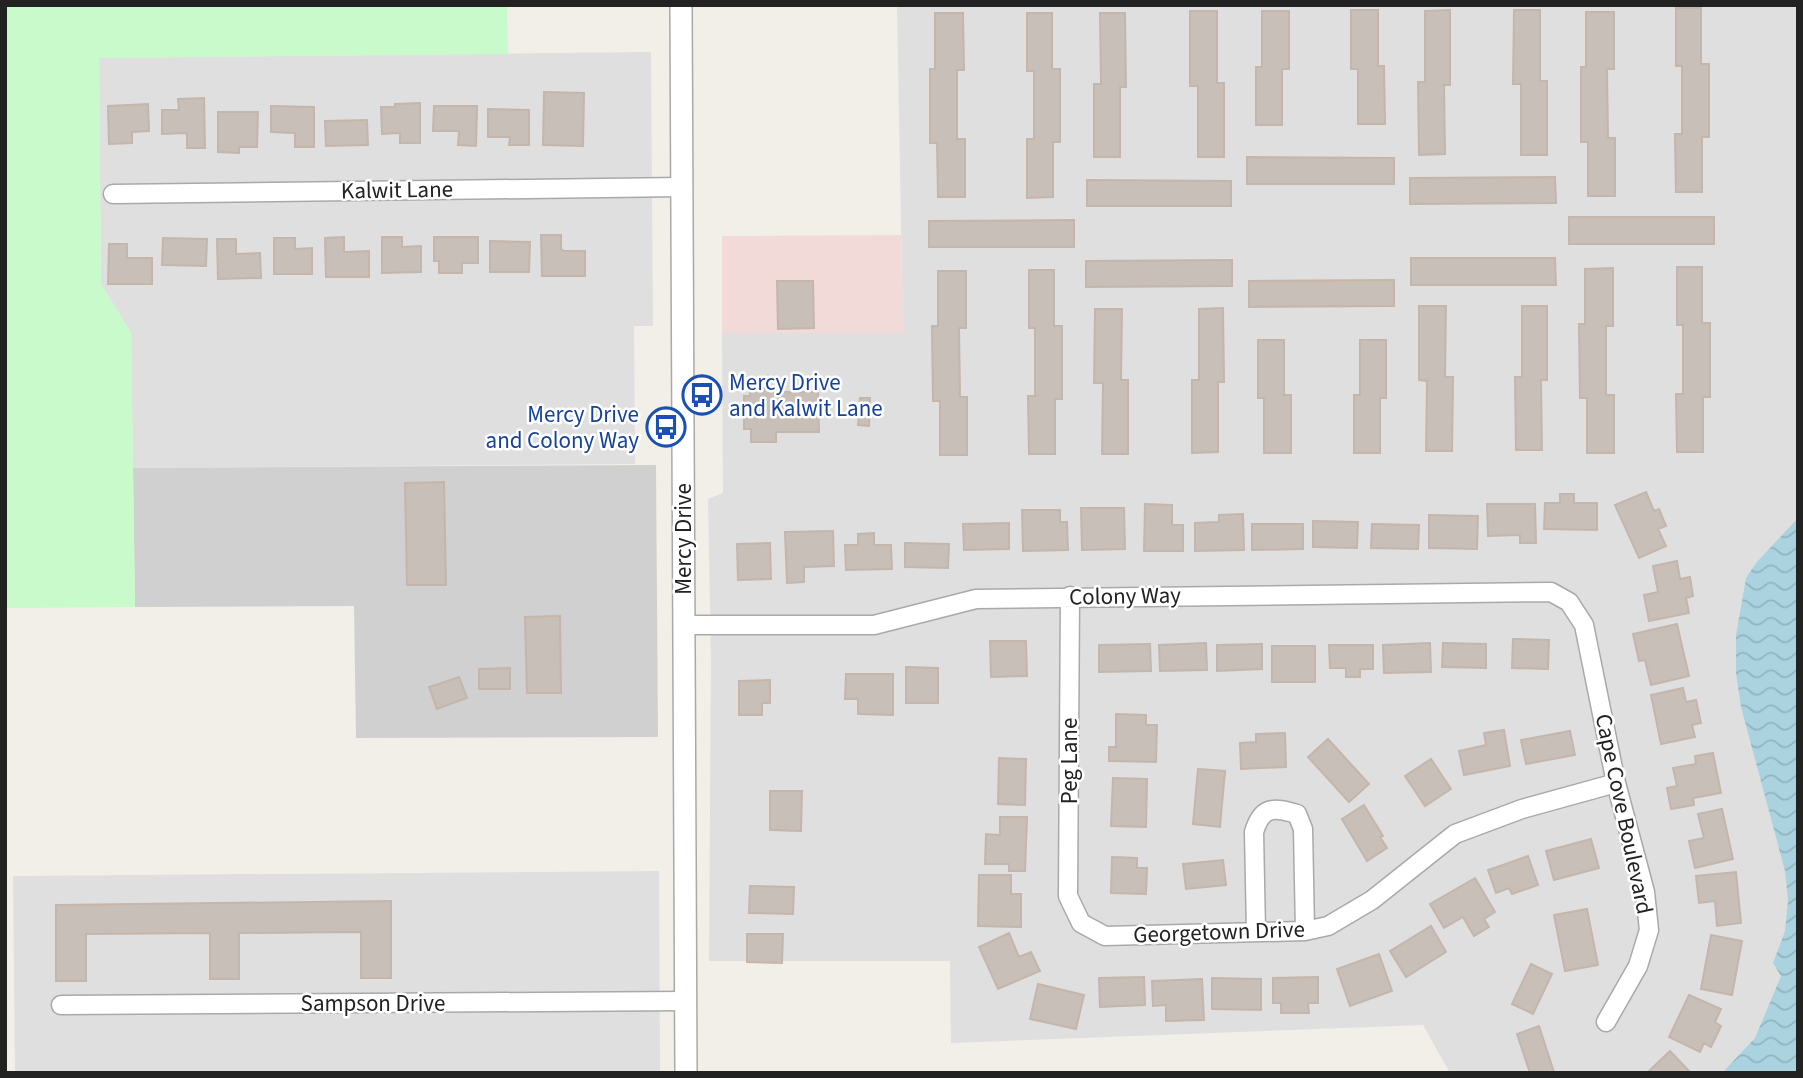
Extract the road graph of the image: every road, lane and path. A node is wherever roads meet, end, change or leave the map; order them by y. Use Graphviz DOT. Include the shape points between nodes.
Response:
graph roads {
  1 [pos="681,5"];
  2 [pos="682,187"];
  3 [pos="113,194"];
  4 [pos="1070,596"];
  5 [pos="1569,602"];
  6 [pos="683,625"];
  7 [pos="1616,783"];
  8 [pos="1081,923"];
  9 [pos="1305,931"];
  10 [pos="1256,932"];
  11 [pos="685,1001"];
  12 [pos="61,1005"];
  13 [pos="1606,1022"];
  14 [pos="686,1073"];
  1 -- 2 [label="street, Mercy Drive"];
  2 -- 3 [label="street, Kalwit Lane"];
  2 -- 6 [label="street, Mercy Drive"];
  4 -- 5 [label="street, Colony Way" via="1551,592"];
  4 -- 6 [label="street, Colony Way" via="976,599 874,625"];
  4 -- 8 [label="street, Peg Lane" via="1068,896"];
  5 -- 7 [label="street, Cape Cove Boulevard" via="1584,625"];
  6 -- 11 [label="street, Mercy Drive"];
  7 -- 9 [label="street, Georgetown Drive" via="1522,809 1455,834 1372,900 1328,926"];
  7 -- 13 [label="street, Cape Cove Boulevard" via="1645,892 1649,930 1638,966"];
  8 -- 10 [label="street, Georgetown Drive" via="1105,936"];
  9 -- 10 [label="street, Georgetown Drive"];
  9 -- 10 [label="street" via="1303,829 1297,814 1282,810 1259,817 1254,832"];
  11 -- 12 [label="street, Sampson Drive"];
  11 -- 14 [label="street, Mercy Drive"];
}
